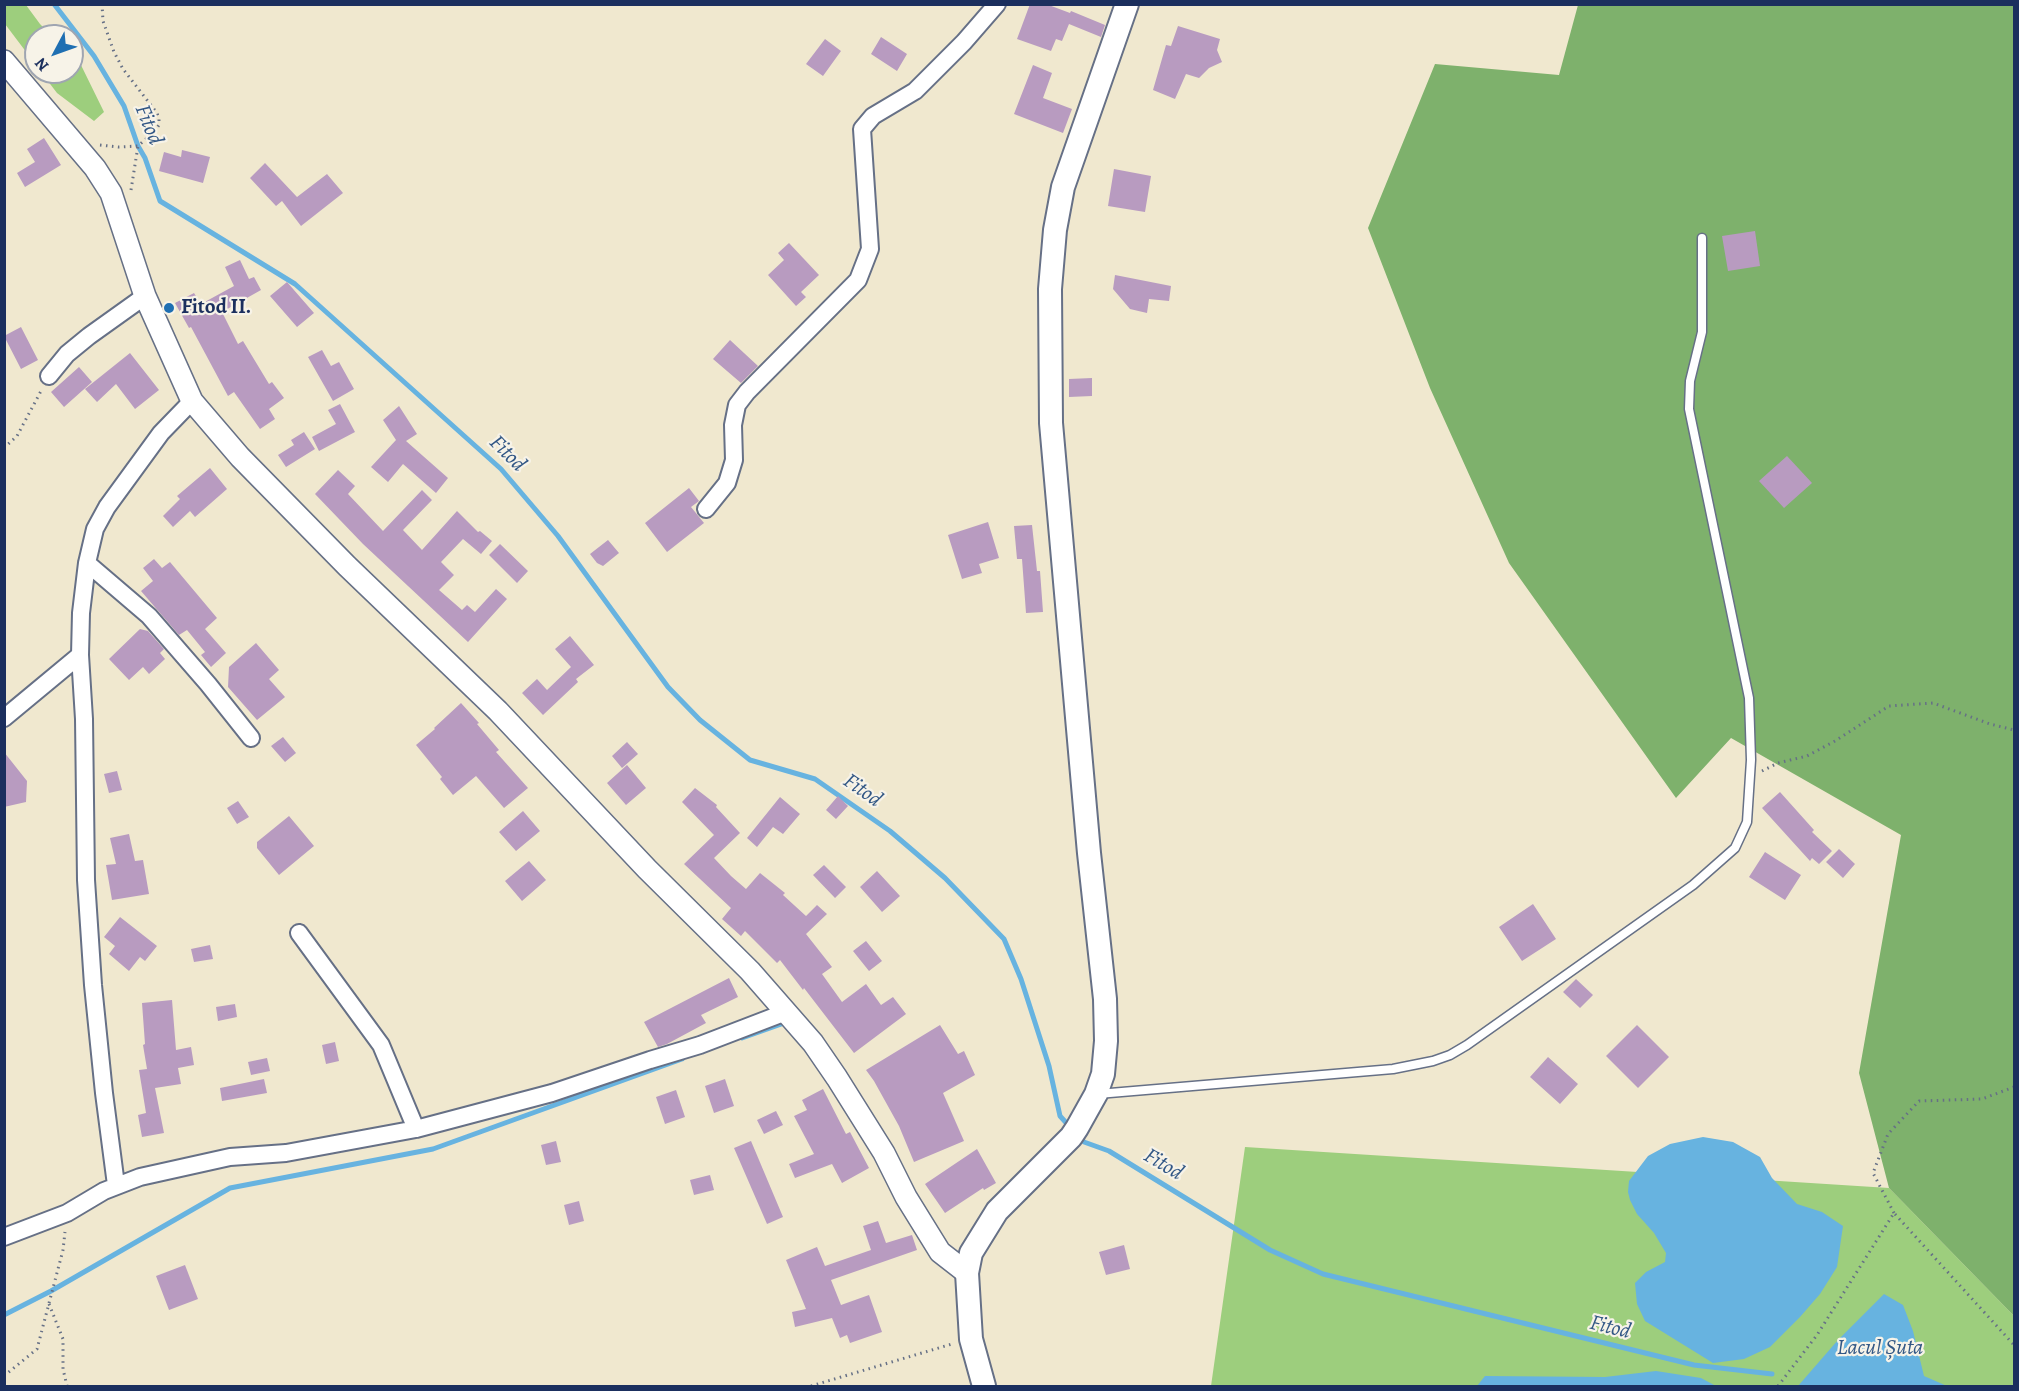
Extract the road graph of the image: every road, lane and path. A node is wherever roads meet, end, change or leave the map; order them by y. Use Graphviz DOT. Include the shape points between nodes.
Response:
graph roads {
  1 [pos="102,4"];
  2 [pos="997,4"];
  3 [pos="1127,4"];
  4 [pos="4,61"];
  5 [pos="98,145"];
  6 [pos="138,146"];
  7 [pos="130,194"];
  8 [pos="1702,238"];
  9 [pos="145,296"];
  10 [pos="48,376"];
  11 [pos="192,401"];
  12 [pos="4,448"];
  13 [pos="706,509"];
  14 [pos="87,563"];
  15 [pos="80,656"];
  16 [pos="4,718"];
  17 [pos="2014,730"];
  18 [pos="250,738"];
  19 [pos="1750,777"];
  20 [pos="299,933"];
  21 [pos="786,1012"];
  22 [pos="2014,1088"];
  23 [pos="1096,1094"];
  24 [pos="416,1129"];
  25 [pos="116,1185"];
  26 [pos="67,1213"];
  27 [pos="1894,1214"];
  28 [pos="4,1238"];
  29 [pos="967,1273"];
  30 [pos="48,1303"];
  31 [pos="971,1339"];
  32 [pos="2014,1345"];
  33 [pos="4,1376"];
  34 [pos="67,1386"];
  35 [pos="811,1386"];
  36 [pos="984,1386"];
  37 [pos="1778,1386"];
  1 -- 6 [label="path" via="103,21 114,52 159,118 155,131"];
  2 -- 13 [label="street" via="915,91 873,116 862,129 870,249 858,280 737,405 734,460 727,483"];
  3 -- 23 [label="main road" via="1063,187 1050,289 1051,423 1105,999 1106,1041"];
  4 -- 9 [label="street" via="95,168 111,194"];
  5 -- 6 [label="path"];
  6 -- 7 [label="path"];
  8 -- 19 [label="lane" via="1702,332 1690,381 1689,409 1749,698"];
  9 -- 10 [label="street" via="67,354"];
  9 -- 11 [label="street"];
  10 -- 12 [label="path" via="17,436"];
  11 -- 14 [label="street" via="161,434 107,507 95,529"];
  11 -- 21 [label="street" via="240,458 498,711"];
  14 -- 15 [label="street"];
  14 -- 18 [label="street" via="149,616"];
  15 -- 16 [label="street"];
  15 -- 25 [label="street" via="93,985"];
  17 -- 19 [label="path" via="1933,704 1889,706 1807,756 1778,763"];
  19 -- 23 [label="lane" via="1747,822 1736,848 1718,865 1450,1055 1393,1069"];
  20 -- 24 [label="street" via="381,1045"];
  21 -- 24 [label="street" via="700,1045 552,1093"];
  21 -- 29 [label="street" via="843,1088 940,1252"];
  22 -- 27 [label="path" via="1982,1100 1919,1101 1911,1109 1888,1134 1873,1173"];
  23 -- 29 [label="main road" via="1074,1132 991,1219 971,1253"];
  24 -- 25 [label="street" via="286,1153 230,1157"];
  25 -- 26 [label="street"];
  26 -- 28 [label="street"];
  26 -- 30 [label="path" via="63,1250"];
  27 -- 32 [label="path"];
  27 -- 37 [label="path"];
  29 -- 31 [label="main road"];
  30 -- 33 [label="path" via="37,1349"];
  30 -- 34 [label="path" via="63,1339"];
  31 -- 35 [label="path"];
  31 -- 36 [label="main road"];
}
